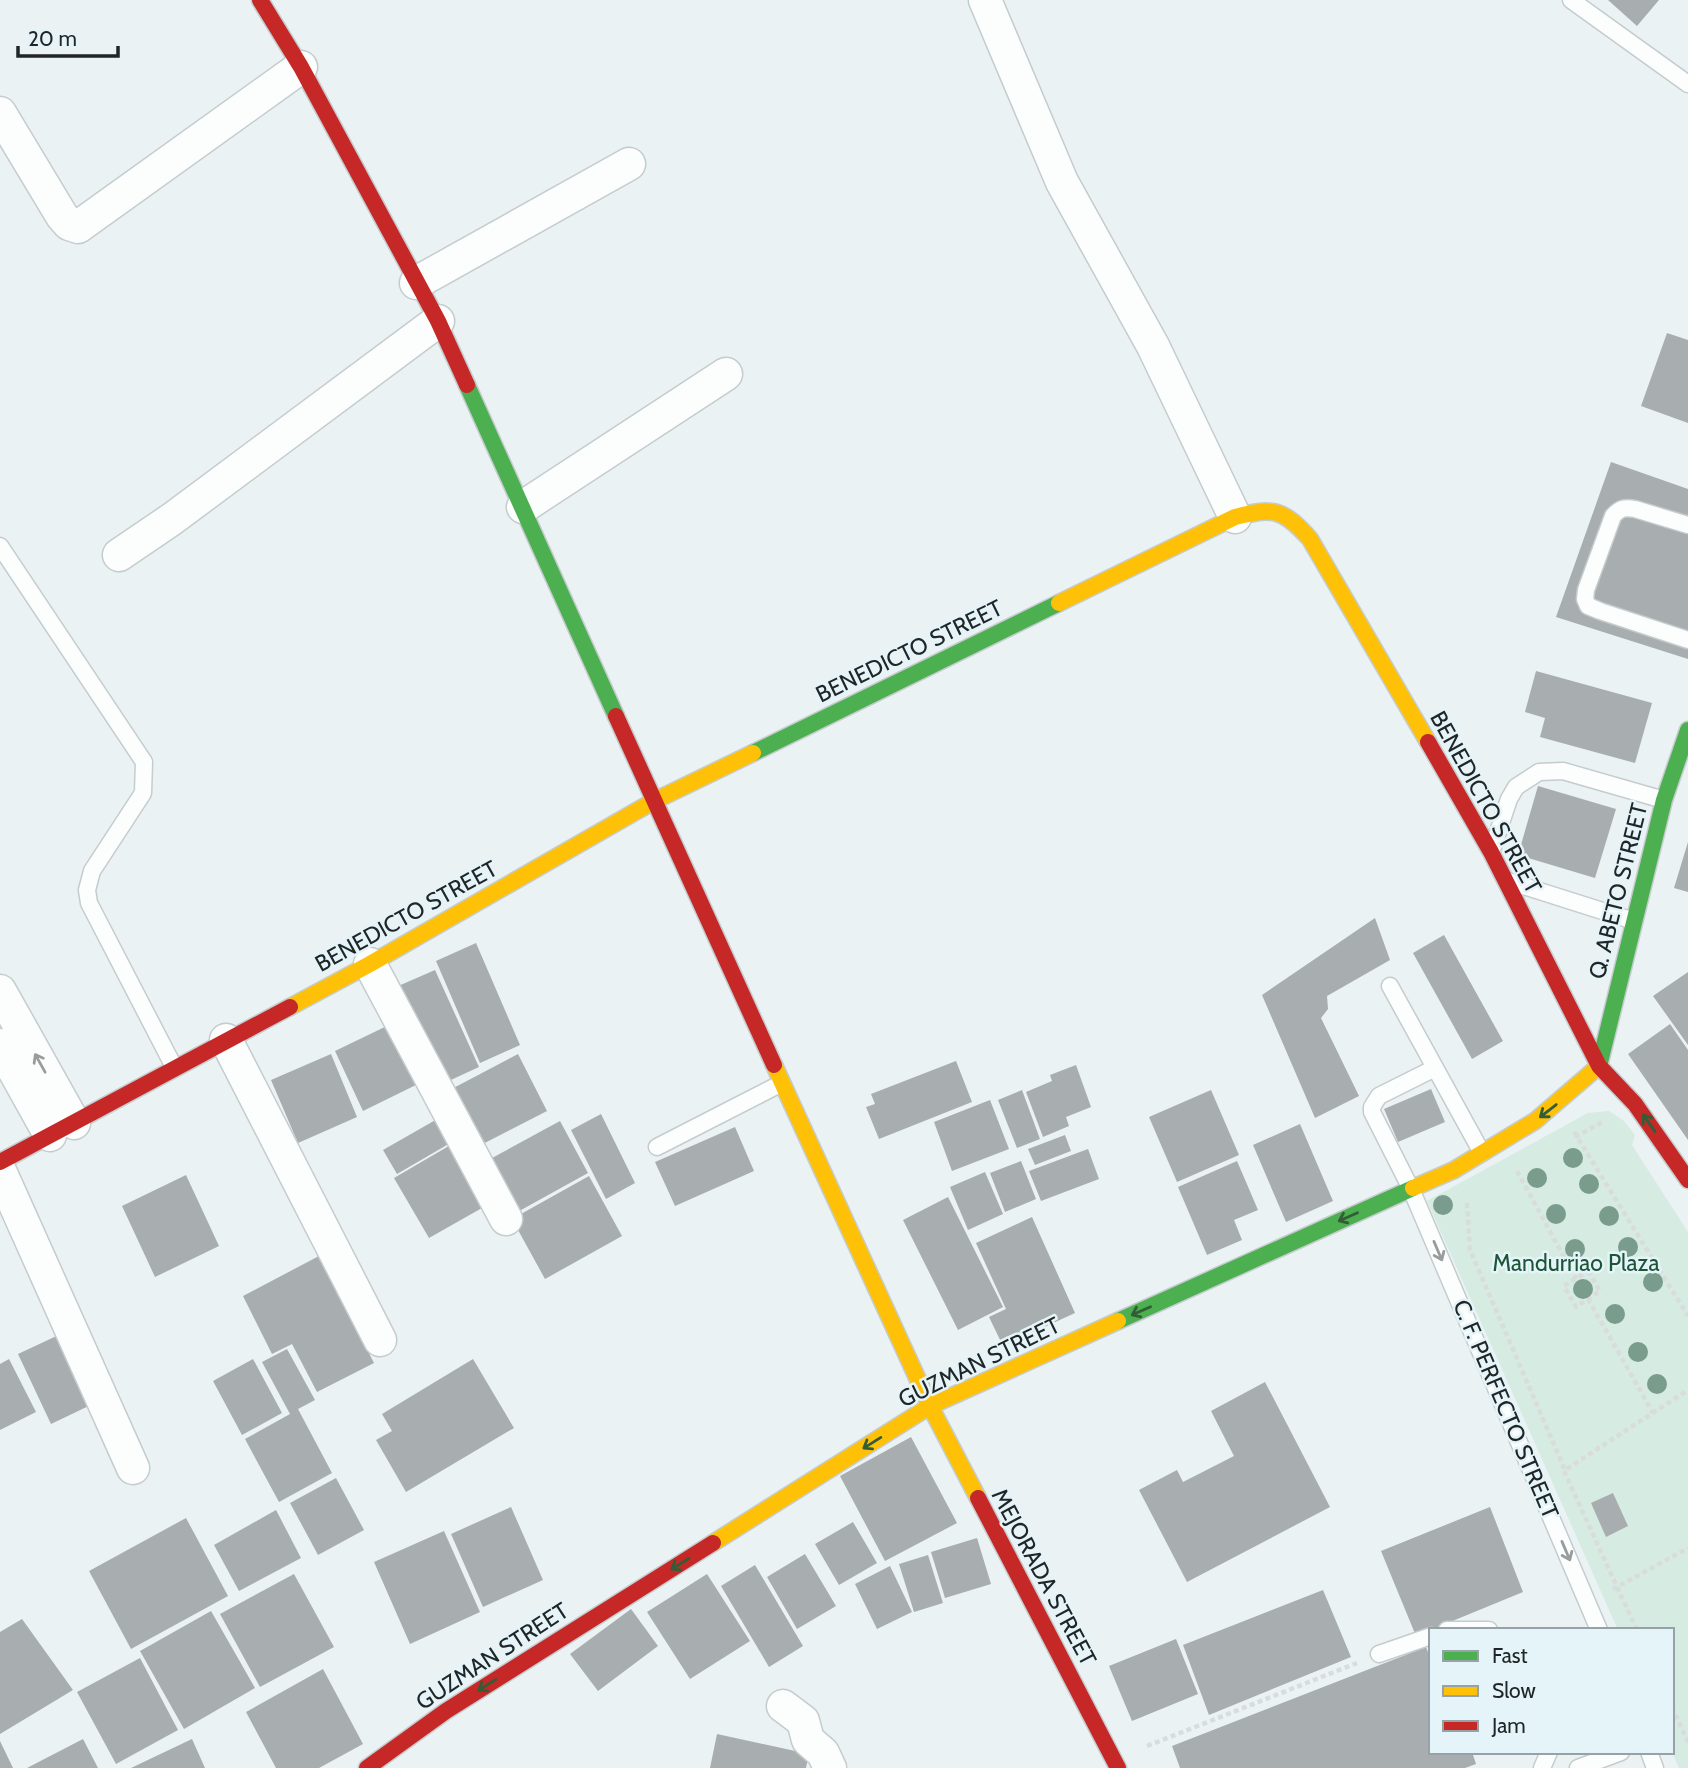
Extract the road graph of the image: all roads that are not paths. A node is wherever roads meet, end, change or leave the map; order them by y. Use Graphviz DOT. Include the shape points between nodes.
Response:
graph roads {
  1 [pos="260,0"];
  2 [pos="985,0"];
  3 [pos="1571,0"];
  4 [pos="301,67"];
  5 [pos="1688,84"];
  6 [pos="0,113"];
  7 [pos="629,164"];
  8 [pos="416,283"];
  9 [pos="438,321"];
  10 [pos="726,374"];
  11 [pos="523,506"];
  12 [pos="1235,517"];
  13 [pos="1688,525"];
  14 [pos="0,546"];
  15 [pos="119,555"];
  16 [pos="1688,640"];
  17 [pos="1688,730"];
  18 [pos="1664,800"];
  19 [pos="654,801"];
  20 [pos="1491,852"];
  21 [pos="1505,880"];
  22 [pos="1634,921"];
  23 [pos="370,964"];
  24 [pos="1390,986"];
  25 [pos="0,991"];
  26 [pos="226,1040"];
  27 [pos="0,1045"];
  28 [pos="1599,1066"];
  29 [pos="174,1067"];
  30 [pos="1435,1068"];
  31 [pos="782,1083"];
  32 [pos="62,1129"];
  33 [pos="657,1147"];
  34 [pos="1482,1153"];
  35 [pos="0,1162"];
  36 [pos="0,1171"];
  37 [pos="1688,1180"];
  38 [pos="1411,1189"];
  39 [pos="506,1219"];
  40 [pos="380,1340"];
  41 [pos="930,1406"];
  42 [pos="133,1468"];
  43 [pos="1598,1628"];
  44 [pos="1429,1637"];
  45 [pos="1379,1654"];
  46 [pos="783,1706"];
  47 [pos="1616,1754"];
  48 [pos="1116,1763"];
  49 [pos="367,1768"];
  50 [pos="830,1768"];
  51 [pos="1578,1768"];
  1 -- 4 [label="street, MEJORADA STREET"];
  2 -- 12 [label="street" via="1062,182 1153,346"];
  3 -- 5 [label="lane"];
  4 -- 6 [label="street" via="78,227 62,216"];
  4 -- 8 [label="street, MEJORADA STREET"];
  7 -- 8 [label="street"];
  8 -- 9 [label="street, MEJORADA STREET"];
  9 -- 11 [label="street, MEJORADA STREET"];
  9 -- 15 [label="street"];
  10 -- 11 [label="street"];
  11 -- 19 [label="street, MEJORADA STREET"];
  12 -- 19 [label="street, BENEDICTO STREET"];
  12 -- 20 [label="street, BENEDICTO STREET" via="1270,508 1290,515 1310,539"];
  13 -- 16 [label="lane" via="1627,507 1619,509 1585,599 1588,606 1600,611"];
  14 -- 29 [label="lane" via="144,762 143,793 92,871 89,903"];
  17 -- 18 [label="street, Q. ABETO STREET"];
  18 -- 20 [label="lane" via="1563,771 1539,772 1516,787"];
  18 -- 22 [label="street, Q. ABETO STREET"];
  19 -- 23 [label="street, BENEDICTO STREET"];
  19 -- 31 [label="street, MEJORADA STREET"];
  20 -- 21 [label="street, BENEDICTO STREET"];
  21 -- 22 [label="lane"];
  21 -- 28 [label="street, BENEDICTO STREET"];
  22 -- 28 [label="street, Q. ABETO STREET"];
  23 -- 26 [label="street, BENEDICTO STREET"];
  23 -- 39 [label="street"];
  24 -- 30 [label="lane"];
  32 -- 25 [label="street, one-way"];
  26 -- 29 [label="street, BENEDICTO STREET"];
  26 -- 40 [label="street"];
  27 -- 32 [label="street"];
  28 -- 34 [label="street, GUZMAN STREET, one-way" via="1557,1104"];
  37 -- 28 [label="street, BENEDICTO STREET, one-way" via="1636,1104"];
  29 -- 32 [label="street, BENEDICTO STREET"];
  30 -- 34 [label="lane"];
  30 -- 38 [label="lane, C. F. PERFECTO STREET" via="1379,1096 1371,1112"];
  31 -- 33 [label="lane"];
  31 -- 41 [label="street, MEJORADA STREET"];
  32 -- 35 [label="street, BENEDICTO STREET"];
  34 -- 38 [label="street, GUZMAN STREET"];
  36 -- 42 [label="street"];
  38 -- 41 [label="street, GUZMAN STREET, one-way"];
  38 -- 43 [label="lane, C. F. PERFECTO STREET, one-way"];
  41 -- 48 [label="street, MEJORADA STREET"];
  41 -- 49 [label="street, GUZMAN STREET, one-way" via="446,1711"];
  44 -- 45 [label="lane"];
  46 -- 50 [label="street" via="803,1721 808,1740 823,1753"];
  47 -- 51 [label="lane"];
}
